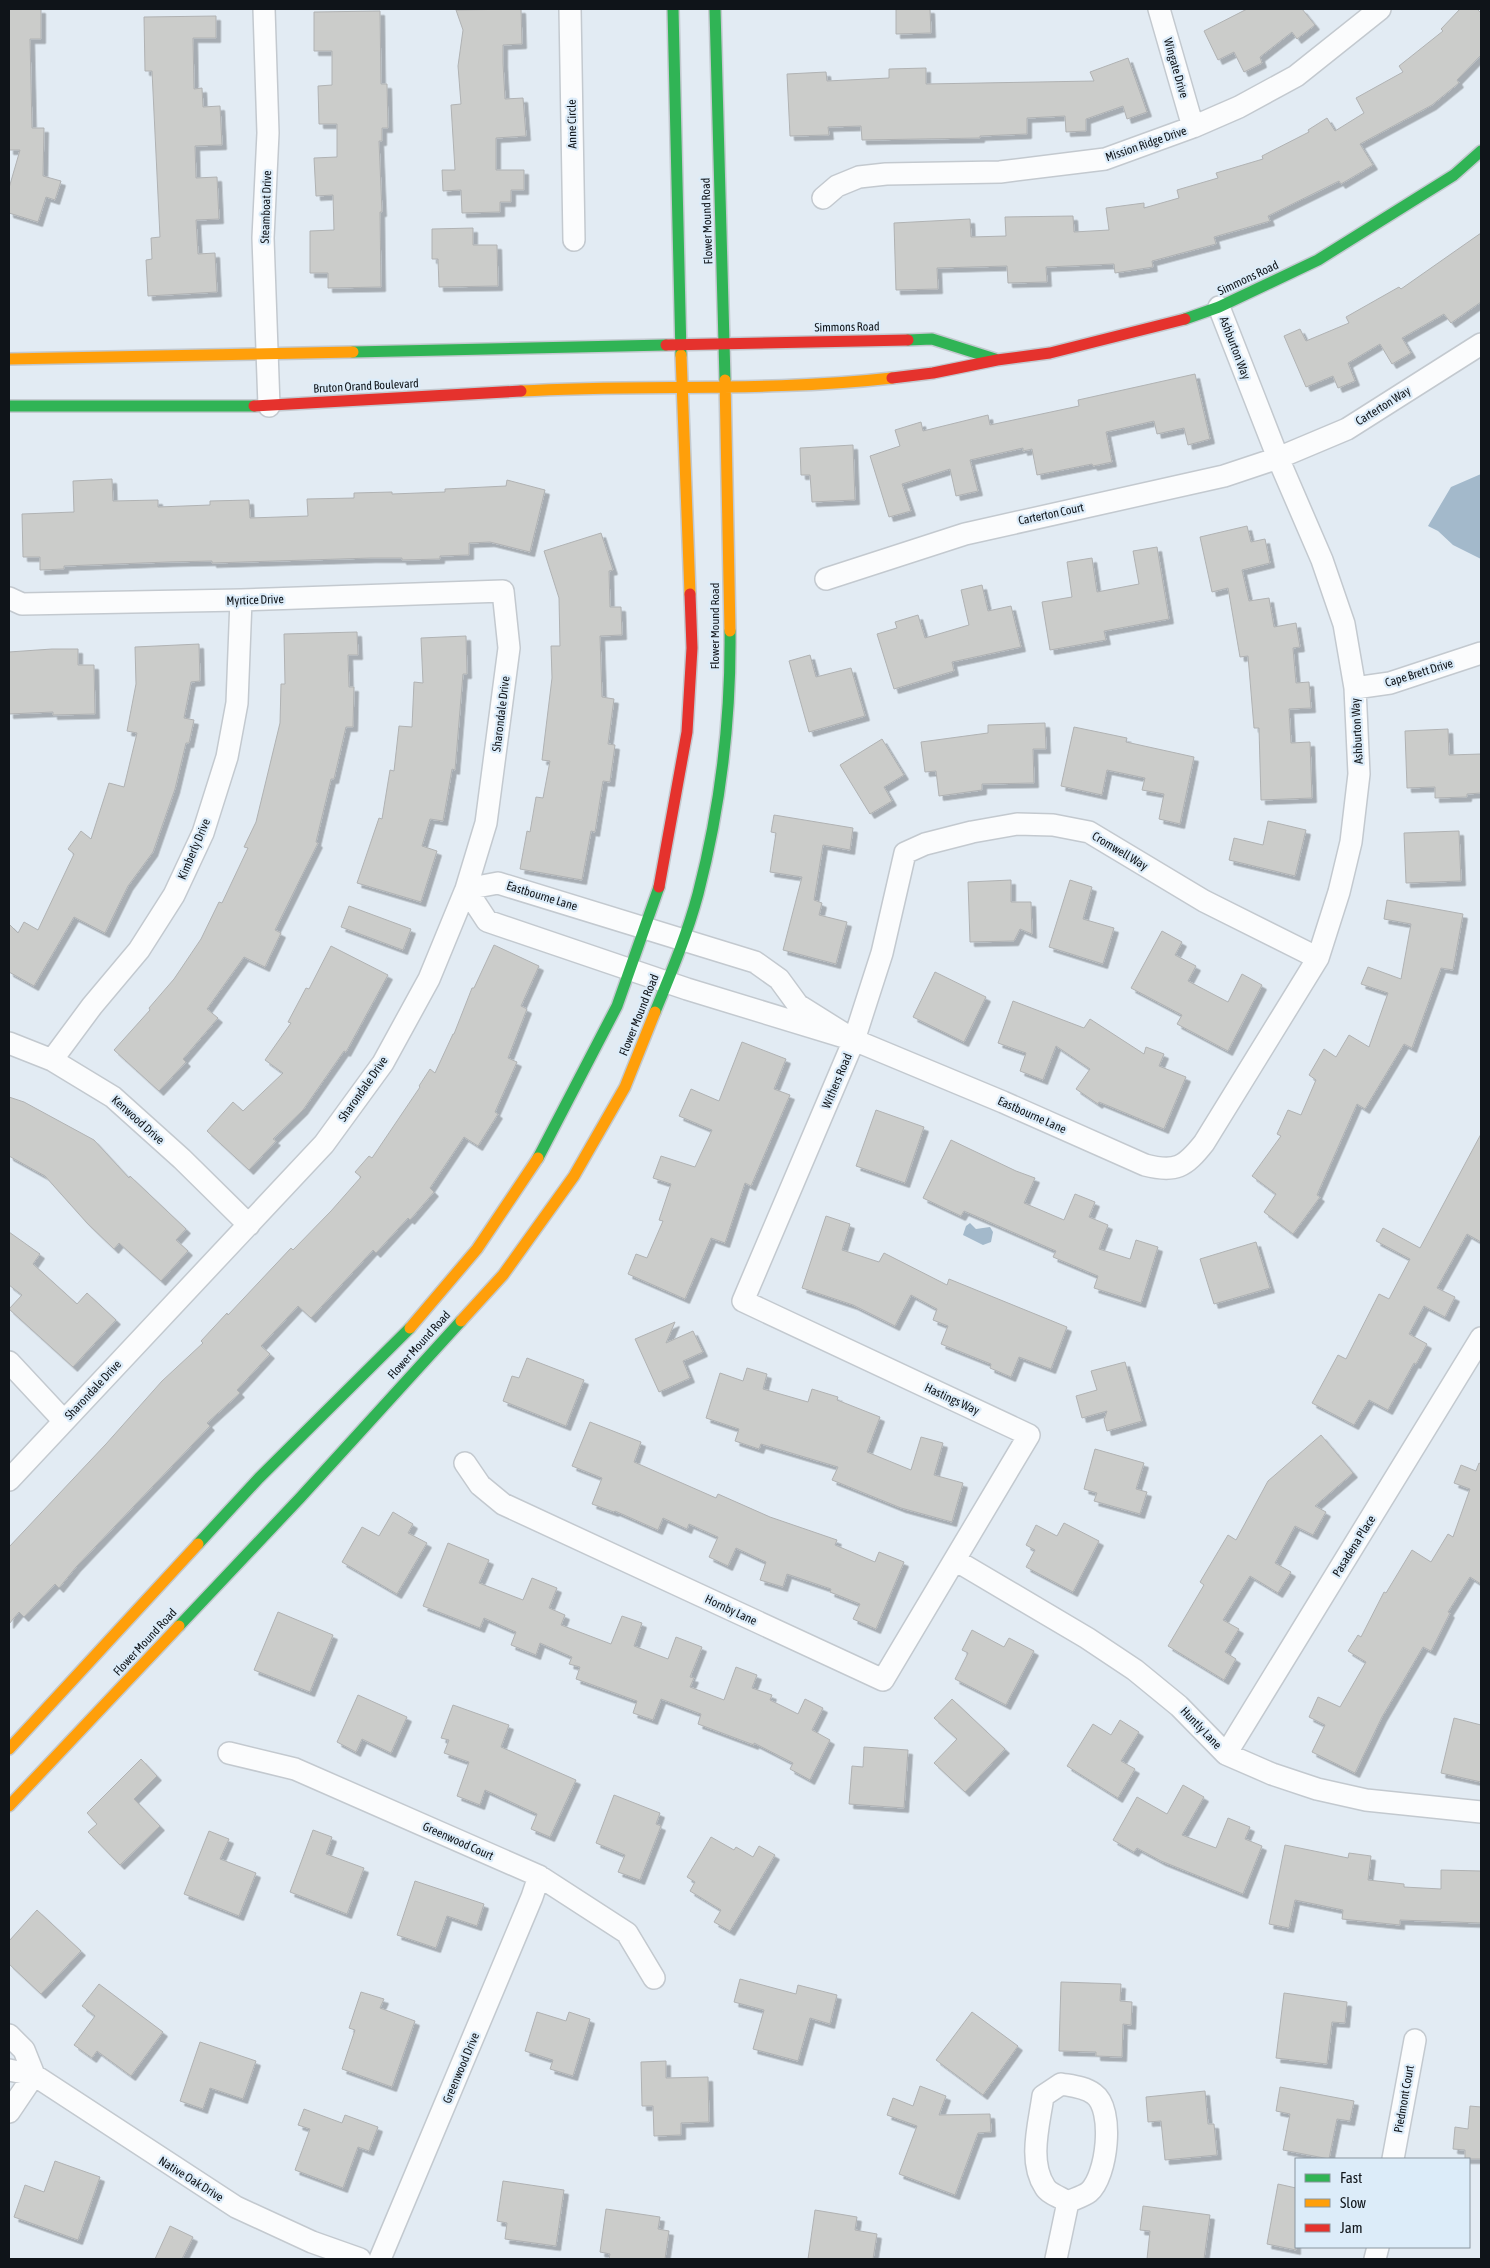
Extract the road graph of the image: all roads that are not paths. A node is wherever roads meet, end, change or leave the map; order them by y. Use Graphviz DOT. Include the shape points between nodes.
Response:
graph roads {
  1 [pos="264,9"];
  2 [pos="570,9"];
  3 [pos="673,9"];
  4 [pos="715,9"];
  5 [pos="1159,9"];
  6 [pos="1380,9"];
  7 [pos="1193,127"];
  8 [pos="1481,150"];
  9 [pos="824,198"];
  10 [pos="574,240"];
  11 [pos="1219,307"];
  12 [pos="725,343"];
  13 [pos="680,344"];
  14 [pos="1481,344"];
  15 [pos="267,354"];
  16 [pos="9,359"];
  17 [pos="996,360"];
  18 [pos="726,385"];
  19 [pos="681,386"];
  20 [pos="9,406"];
  21 [pos="269,406"];
  22 [pos="1278,458"];
  23 [pos="826,579"];
  24 [pos="503,591"];
  25 [pos="9,598"];
  26 [pos="241,600"];
  27 [pos="1481,652"];
  28 [pos="1355,688"];
  29 [pos="905,853"];
  30 [pos="466,889"];
  31 [pos="646,928"];
  32 [pos="684,940"];
  33 [pos="1318,958"];
  34 [pos="630,968"];
  35 [pos="667,982"];
  36 [pos="854,1040"];
  37 [pos="9,1043"];
  38 [pos="52,1060"];
  39 [pos="1204,1143"];
  40 [pos="249,1225"];
  41 [pos="743,1301"];
  42 [pos="1481,1338"];
  43 [pos="9,1362"];
  44 [pos="64,1422"];
  45 [pos="465,1463"];
  46 [pos="9,1480"];
  47 [pos="955,1560"];
  48 [pos="9,1749"];
  49 [pos="229,1753"];
  50 [pos="1226,1754"];
  51 [pos="9,1806"];
  52 [pos="1481,1812"];
  53 [pos="539,1876"];
  54 [pos="654,1978"];
  55 [pos="9,2035"];
  56 [pos="1415,2040"];
  57 [pos="9,2070"];
  58 [pos="34,2075"];
  59 [pos="9,2112"];
  60 [pos="1393,2158"];
  61 [pos="1068,2202"];
  62 [pos="360,2259"];
  63 [pos="380,2259"];
  64 [pos="1056,2259"];
  1 -- 15 [label="street, Steamboat Drive" via="268,133 263,238"];
  2 -- 10 [label="street, Anne Circle"];
  3 -- 13 [label="main road, Flower Mound Road"];
  4 -- 12 [label="main road, Flower Mound Road"];
  5 -- 7 [label="street, Wingate Drive"];
  6 -- 7 [label="street, Mission Ridge Drive" via="1296,76"];
  7 -- 9 [label="street, Mission Ridge Drive" via="1105,159 1000,172 859,176 838,186"];
  8 -- 11 [label="main road, Simmons Road" via="1454,175 1333,251"];
  11 -- 17 [label="main road, Simmons Road" via="1177,322 1050,353"];
  11 -- 22 [label="street, Ashburton Way"];
  12 -- 13 [label="main road"];
  12 -- 17 [label="main road, Simmons Road" via="932,339"];
  12 -- 18 [label="main road, Flower Mound Road"];
  13 -- 15 [label="main road"];
  13 -- 19 [label="main road, Flower Mound Road"];
  14 -- 22 [label="street, Carterton Way" via="1347,429"];
  15 -- 16 [label="main road"];
  15 -- 21 [label="street, Steamboat Drive"];
  17 -- 18 [label="main road, Simmons Road" via="933,373 838,384"];
  18 -- 19 [label="main road, Bruton Orand Boulevard"];
  18 -- 32 [label="main road, Flower Mound Road" via="730,641 726,729 716,810 698,894"];
  19 -- 21 [label="main road, Bruton Orand Boulevard" via="587,388"];
  19 -- 31 [label="main road, Flower Mound Road" via="692,648 687,723 676,804 657,896"];
  20 -- 21 [label="main road, Bruton Orand Boulevard"];
  22 -- 23 [label="street, Carterton Court" via="1224,476 965,534"];
  22 -- 28 [label="street, Ashburton Way" via="1322,560 1344,624"];
  24 -- 26 [label="street, Myrtice Drive"];
  24 -- 30 [label="street, Sharondale Drive" via="509,648 500,723 486,823"];
  25 -- 26 [label="street, Myrtice Drive" via="22,604"];
  26 -- 38 [label="street, Kimberly Drive" via="237,703 227,757 203,832 174,895 139,950"];
  27 -- 28 [label="street, Cape Brett Drive" via="1390,683"];
  28 -- 33 [label="street, Ashburton Way" via="1359,774 1351,842"];
  29 -- 33 [label="street, Cromwell Way" via="925,844 1017,824 1053,825 1089,832 1204,901"];
  29 -- 36 [label="street, Withers Road" via="882,953"];
  30 -- 31 [label="street, Eastbourne Lane" via="498,883"];
  30 -- 34 [label="street, Eastbourne Lane" via="488,921"];
  30 -- 40 [label="street, Sharondale Drive" via="428,979 383,1064 324,1144"];
  31 -- 32 [label="street, Eastbourne Lane"];
  31 -- 34 [label="main road, Flower Mound Road"];
  32 -- 35 [label="main road, Flower Mound Road"];
  32 -- 36 [label="street, Eastbourne Lane" via="755,962 779,979 798,1005"];
  33 -- 39 [label="street, Ashburton Way"];
  34 -- 35 [label="street, Eastbourne Lane"];
  34 -- 48 [label="main road, Flower Mound Road" via="617,1006 546,1145 477,1248 400,1340 259,1478"];
  35 -- 36 [label="street, Eastbourne Lane"];
  35 -- 51 [label="main road, Flower Mound Road" via="621,1095 574,1176 502,1275 300,1498"];
  36 -- 39 [label="street, Eastbourne Lane" via="1145,1165 1176,1169 1192,1159"];
  36 -- 41 [label="street, Withers Road"];
  37 -- 38 [label="street, Kenwood Drive"];
  38 -- 40 [label="street, Kenwood Drive" via="113,1097"];
  40 -- 44 [label="street, Sharondale Drive"];
  41 -- 47 [label="street, Hastings Way" via="1029,1435"];
  42 -- 50 [label="street, Pasadena Place"];
  43 -- 44 [label="street"];
  44 -- 46 [label="street, Sharondale Drive"];
  45 -- 47 [label="street, Hornby Lane" via="480,1485 503,1504 883,1680"];
  47 -- 50 [label="street, Huntly Lane" via="1135,1670 1179,1706"];
  49 -- 53 [label="street, Greenwood Court" via="295,1769"];
  50 -- 52 [label="street, Huntly Lane" via="1272,1774 1349,1797"];
  53 -- 54 [label="street, Greenwood Court" via="627,1932"];
  53 -- 63 [label="street, Greenwood Drive"];
  55 -- 58 [label="street" via="24,2050"];
  56 -- 60 [label="street, Piedmont Court"];
  57 -- 58 [label="street, Native Oak Drive"];
  58 -- 59 [label="street"];
  58 -- 62 [label="street, Native Oak Drive" via="236,2207 312,2242"];
  61 -- 61 [label="street" via="1089,2192 1100,2175 1108,2125 1096,2094 1061,2084 1043,2096 1035,2152 1046,2189"];
  61 -- 64 [label="street"];
}
